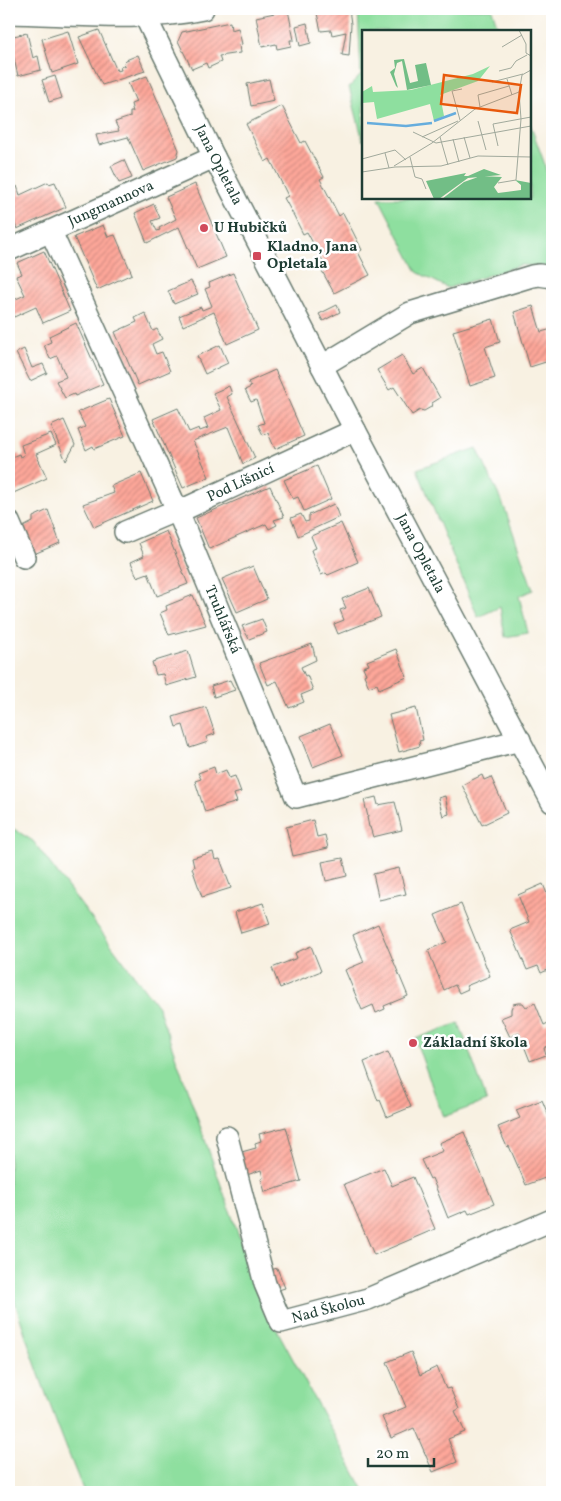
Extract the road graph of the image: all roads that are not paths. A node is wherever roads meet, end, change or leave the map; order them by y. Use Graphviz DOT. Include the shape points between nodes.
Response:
graph roads {
  1 [pos="203,9"];
  2 [pos="67,11"];
  3 [pos="9,13"];
  4 [pos="144,16"];
  5 [pos="214,157"];
  6 [pos="52,232"];
  7 [pos="9,250"];
  8 [pos="552,277"];
  9 [pos="322,366"];
  10 [pos="355,430"];
  11 [pos="178,512"];
  12 [pos="9,522"];
  13 [pos="125,532"];
  14 [pos="24,557"];
  15 [pos="520,740"];
  16 [pos="552,802"];
  17 [pos="227,1137"];
  18 [pos="552,1220"];
  1 -- 4 [label="street"];
  2 -- 3 [label="street"];
  2 -- 4 [label="street"];
  4 -- 5 [label="street, Jana Opletala"];
  5 -- 6 [label="street, Jungmannova"];
  5 -- 9 [label="street, Jana Opletala"];
  6 -- 7 [label="street, Jungmannova"];
  6 -- 11 [label="street, Truhlářská"];
  8 -- 9 [label="street" via="532,276 410,313"];
  9 -- 10 [label="street, Jana Opletala"];
  10 -- 11 [label="street, Pod Líšnicí"];
  10 -- 15 [label="street, Jana Opletala"];
  11 -- 13 [label="street, Pod Líšnicí"];
  11 -- 15 [label="street, Truhlářská" via="296,797"];
  12 -- 14 [label="street"];
  15 -- 16 [label="street, Jana Opletala"];
  17 -- 18 [label="street, Nad Školou" via="265,1284 281,1322 368,1299"];
}
